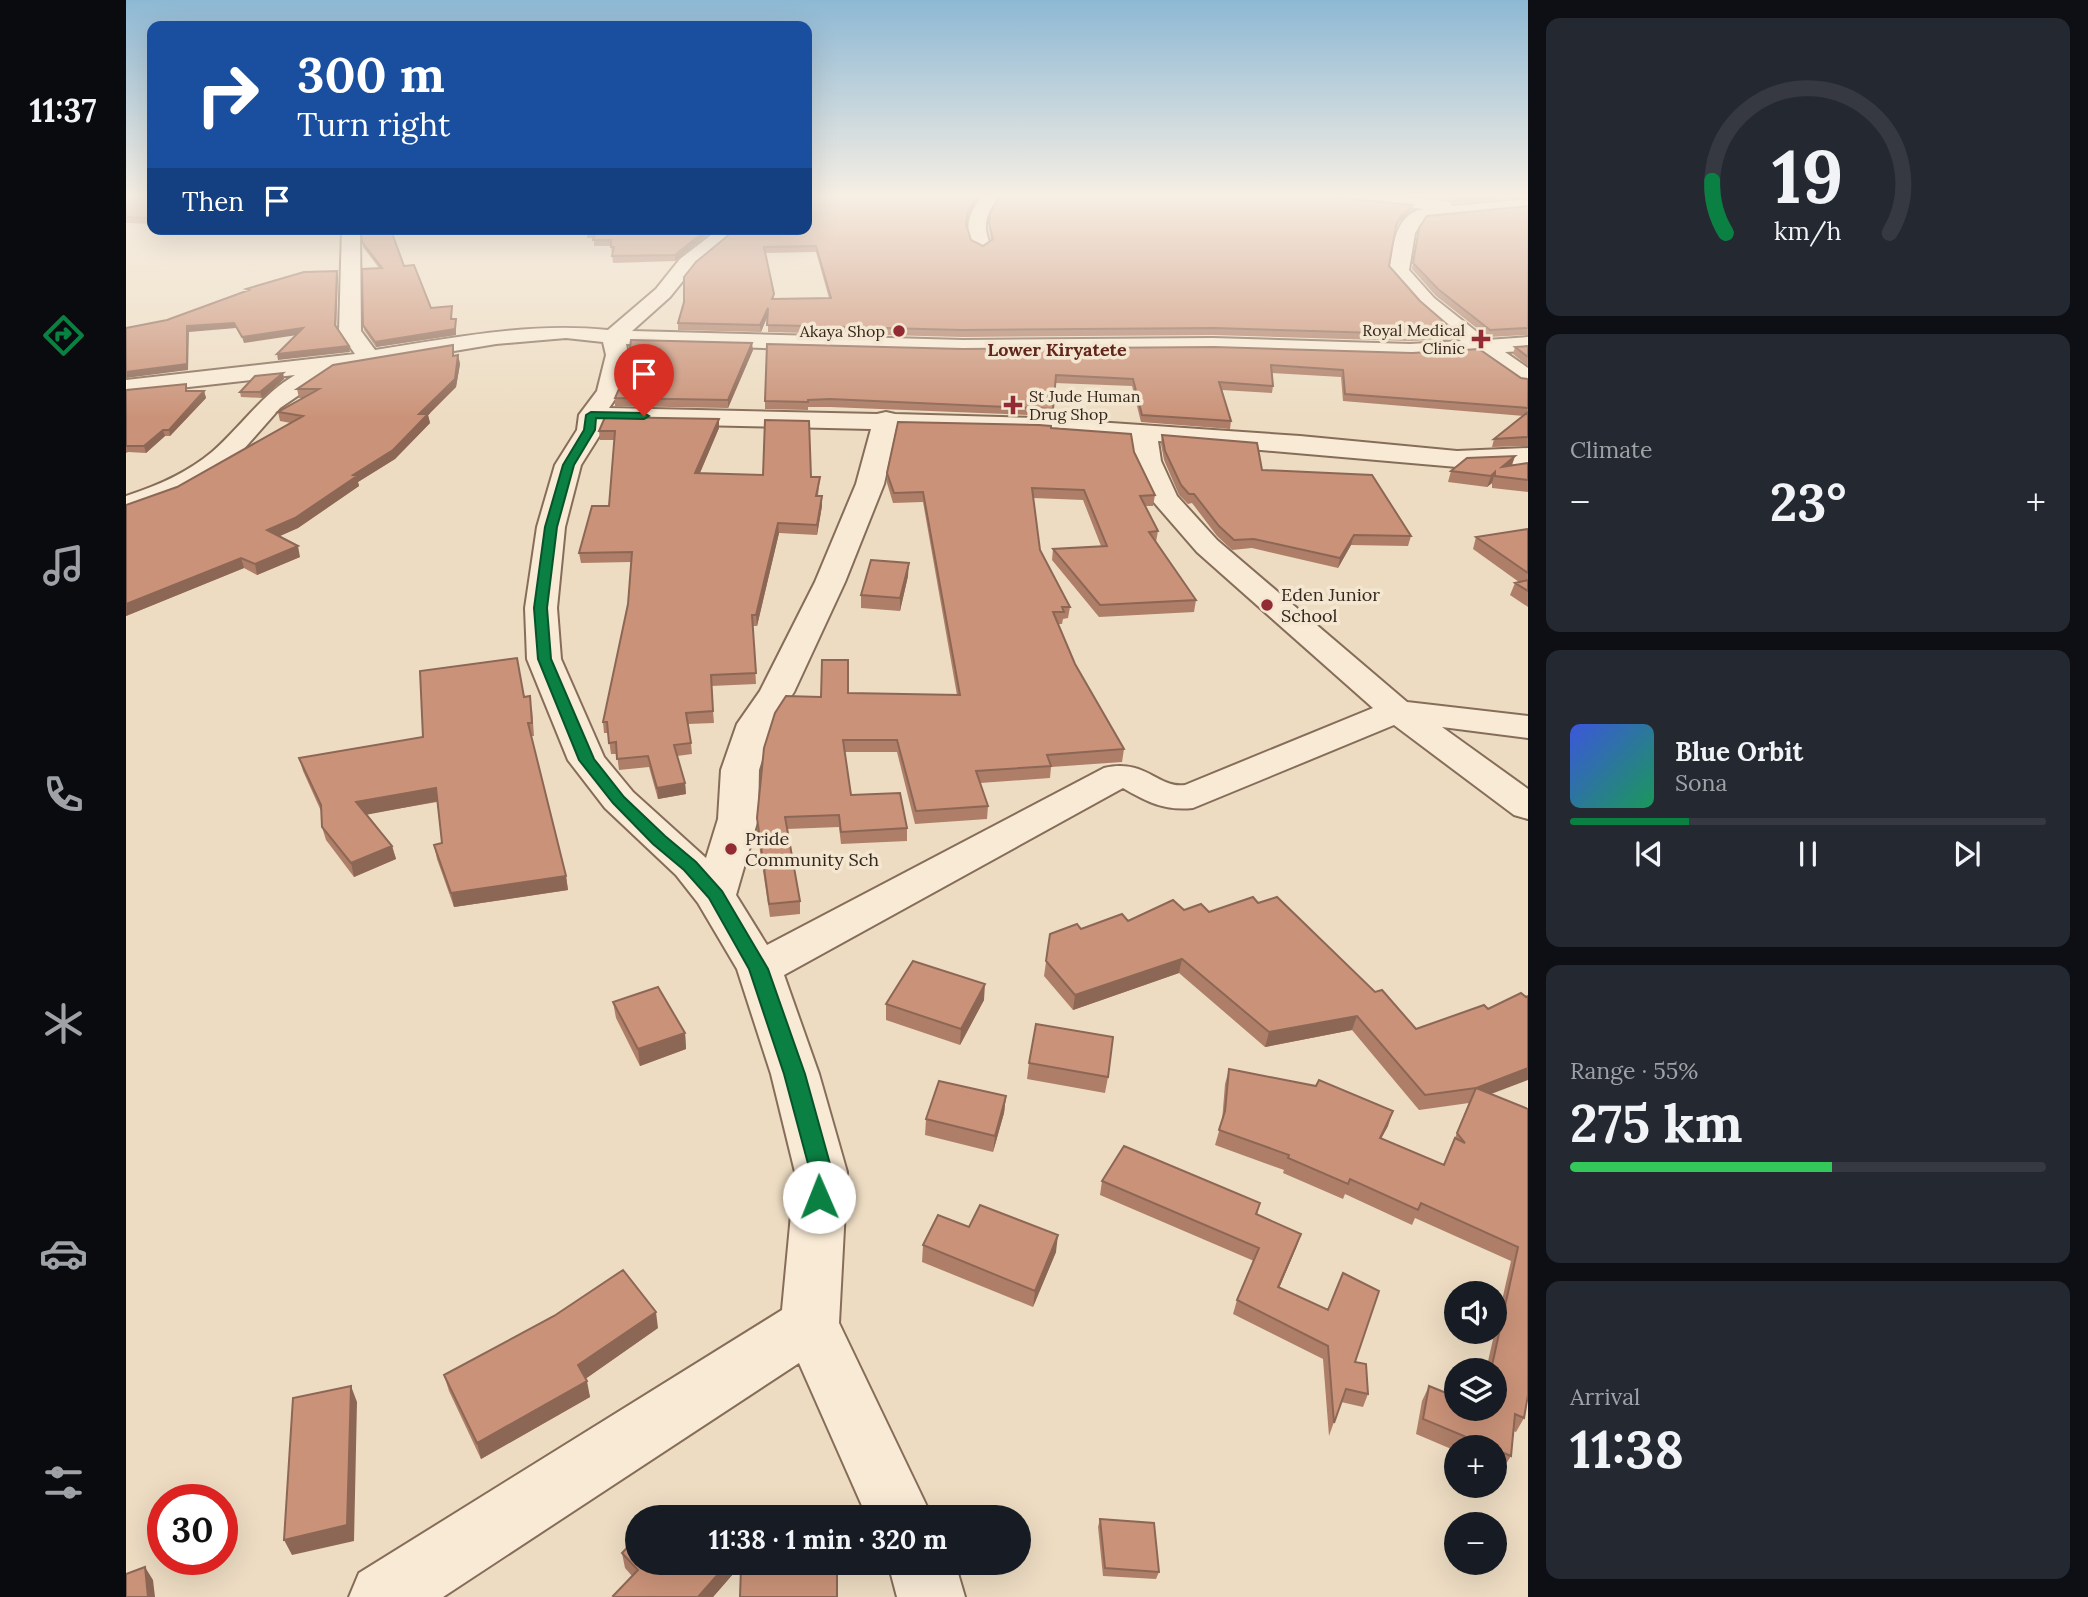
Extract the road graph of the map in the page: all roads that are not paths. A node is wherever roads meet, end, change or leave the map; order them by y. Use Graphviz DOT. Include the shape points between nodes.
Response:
graph roads {
  1 [pos="351,270"];
  2 [pos="682,270"];
  3 [pos="1399,270"];
  4 [pos="613,337"];
  5 [pos="1528,344"];
  6 [pos="1483,347"];
  7 [pos="370,359"];
  8 [pos="334,364"];
  9 [pos="1528,377"];
  10 [pos="126,387"];
  11 [pos="591,415"];
  12 [pos="886,419"];
  13 [pos="1144,434"];
  14 [pos="1528,456"];
  15 [pos="126,505"];
  16 [pos="1397,711"];
  17 [pos="1528,727"];
  18 [pos="1528,807"];
  19 [pos="715,895"];
  20 [pos="759,969"];
  21 [pos="810,1324"];
  22 [pos="894,1505"];
  23 [pos="925,1575"];
  24 [pos="383,1597"];
  25 [pos="931,1597"];
  1 -- 7 [label="street" via="350,331"];
  2 -- 4 [label="street" via="663,293"];
  3 -- 6 [label="street" via="1437,311"];
  4 -- 6 [label="street" via="963,347 1213,345 1410,351"];
  4 -- 7 [label="street" via="566,332 508,336"];
  4 -- 11 [label="street" via="617,355 609,392"];
  5 -- 6 [label="street"];
  6 -- 9 [label="street"];
  7 -- 8 [label="street"];
  8 -- 10 [label="street"];
  8 -- 15 [label="street" via="266,407 202,473 152,498"];
  11 -- 12 [label="street"];
  11 -- 19 [label="street" via="590,430 569,465 551,527 541,608 544,659 587,760 619,800"];
  12 -- 13 [label="street"];
  12 -- 19 [label="street" via="870,484 830,582 776,692 755,724 740,770 738,819"];
  13 -- 14 [label="street" via="1457,459"];
  13 -- 16 [label="street" via="1148,461 1165,499 1206,547"];
  16 -- 17 [label="street"];
  16 -- 18 [label="street"];
  16 -- 20 [label="street" via="1194,796 1167,798 1127,776 1105,781"];
  19 -- 20 [label="street"];
  20 -- 21 [label="street" via="821,1171"];
  21 -- 22 [label="street"];
  21 -- 24 [label="street"];
  23 -- 25 [label="street"];
}
